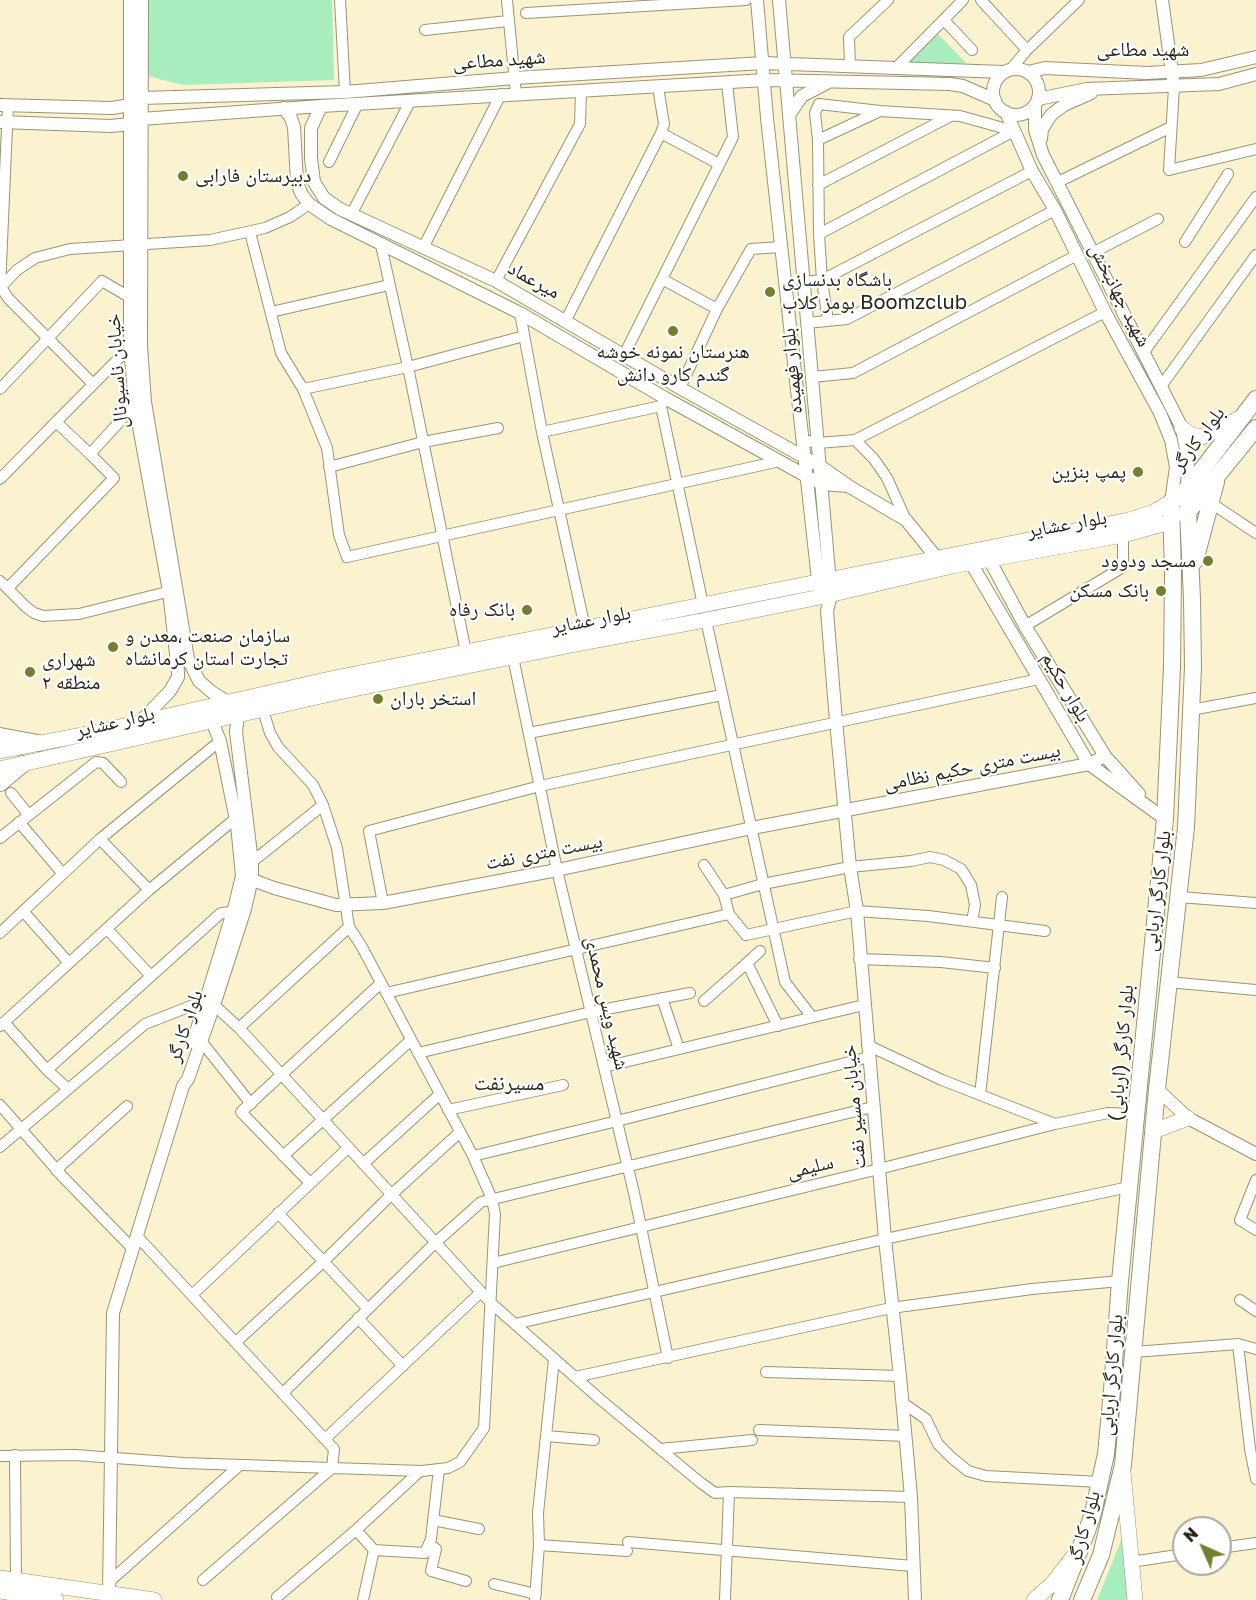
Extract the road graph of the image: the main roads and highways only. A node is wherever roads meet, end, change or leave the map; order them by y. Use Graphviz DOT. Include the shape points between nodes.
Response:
graph roads {
  1 [pos="1256,399"];
  2 [pos="1240,418"];
  3 [pos="1182,428"];
  4 [pos="1256,428"];
  5 [pos="1218,473"];
  6 [pos="1187,489"];
  7 [pos="1171,502"];
  8 [pos="1188,512"];
  9 [pos="1170,522"];
  10 [pos="1191,576"];
  11 [pos="825,589"];
  12 [pos="704,613"];
  13 [pos="1172,667"];
  14 [pos="1193,668"];
  15 [pos="0,736"];
  16 [pos="38,742"];
  17 [pos="0,751"];
  18 [pos="23,764"];
  19 [pos="0,769"];
  20 [pos="5,788"];
  21 [pos="1188,1118"];
  22 [pos="1154,1131"];
  23 [pos="1123,1465"];
  24 [pos="1088,1531"];
  25 [pos="1081,1549"];
  26 [pos="1101,1555"];
  27 [pos="0,1578"];
  28 [pos="8,1588"];
  29 [pos="56,1600"];
  30 [pos="154,1600"];
  31 [pos="1034,1600"];
  32 [pos="1060,1600"];
  33 [pos="1082,1600"];
  34 [pos="1135,1600"];
  1 -- 2 [label="main road, بلوار کارگر"];
  2 -- 3 [label="main road" via="1202,437"];
  2 -- 6 [label="main road, بلوار کارگر"];
  4 -- 5 [label="main road, بلوار کارگر"];
  5 -- 8 [label="main road, بلوار کارگر"];
  5 -- 10 [label="main road"];
  6 -- 7 [label="main road, بلوار کارگر"];
  6 -- 8 [label="main road, بلوار کارگر اربابی"];
  7 -- 9 [label="main road, بلوار کارگر (اربابی)"];
  7 -- 11 [label="main road, بلوار عشایر" via="1129,520 936,557"];
  8 -- 9 [label="main road, بلوار عشایر"];
  8 -- 10 [label="main road, بلوار کارگر اربابی"];
  9 -- 11 [label="main road, بلوار عشایر" via="1123,535"];
  9 -- 13 [label="main road, بلوار کارگر (اربابی)"];
  10 -- 14 [label="main road, بلوار کارگر اربابی"];
  11 -- 12 [label="main road, بلوار عشایر"];
  12 -- 16 [label="main road, بلوار عشایر" via="585,628"];
  12 -- 18 [label="main road, بلوار عشایر"];
  13 -- 14 [label="main road"];
  13 -- 24 [label="main road, بلوار کارگر (اربابی)" via="1165,819 1106,1454"];
  14 -- 22 [label="main road, بلوار کارگر اربابی" via="1186,827"];
  15 -- 16 [label="main road"];
  16 -- 17 [label="main road, بلوار عشایر"];
  18 -- 19 [label="main road, بلوار عشایر"];
  18 -- 20 [label="main road"];
  21 -- 22 [label="main road"];
  22 -- 23 [label="main road, بلوار کارگر اربابی"];
  23 -- 26 [label="main road, بلوار کارگر"];
  23 -- 34 [label="main road"];
  24 -- 25 [label="main road, بلوار کارگر (اربابی)"];
  24 -- 31 [label="main road" via="1059,1577"];
  25 -- 26 [label="main road" via="1086,1561"];
  25 -- 32 [label="main road, بلوار کارگر (اربابی)"];
  26 -- 33 [label="main road, بلوار کارگر"];
  27 -- 28 [label="main road"];
  28 -- 29 [label="main road"];
  28 -- 30 [label="main road" via="109,1588"];
}
